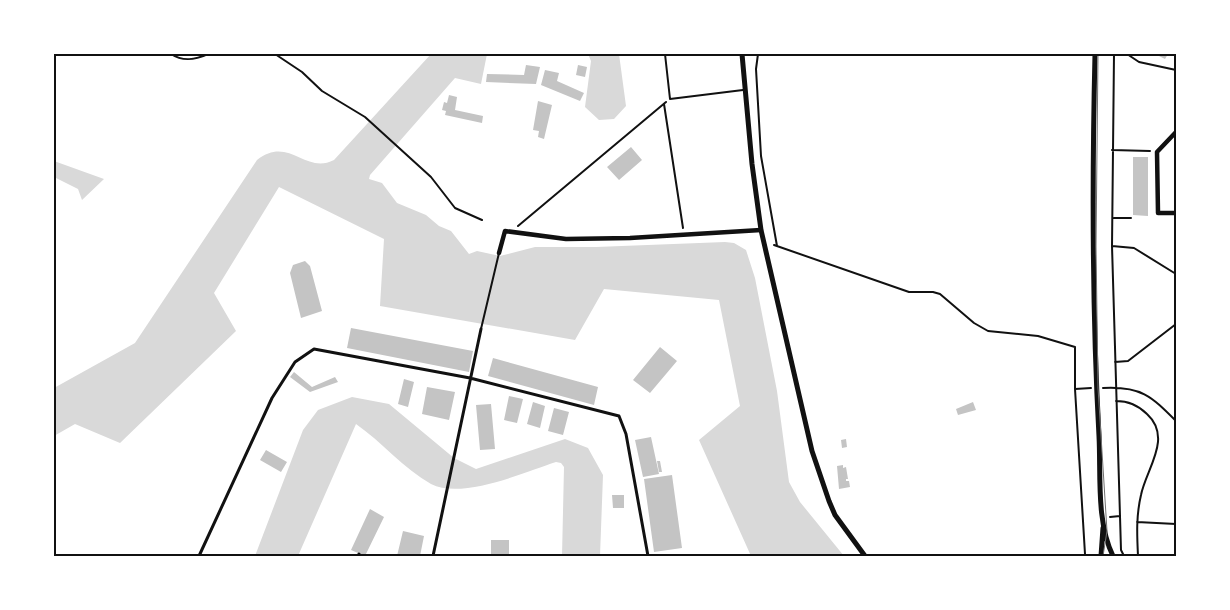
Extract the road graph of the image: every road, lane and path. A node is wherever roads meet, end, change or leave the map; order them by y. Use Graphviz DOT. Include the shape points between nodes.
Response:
graph roads {
  1 [pos="170,54"];
  2 [pos="208,54"];
  3 [pos="275,54"];
  4 [pos="665,54"];
  5 [pos="742,54"];
  6 [pos="758,54"];
  7 [pos="1095,54"];
  8 [pos="1114,54"];
  9 [pos="1127,54"];
  10 [pos="1176,70"];
  11 [pos="746,90"];
  12 [pos="670,99"];
  13 [pos="664,104"];
  14 [pos="1176,132"];
  15 [pos="1112,150"];
  16 [pos="1157,152"];
  17 [pos="1176,213"];
  18 [pos="1114,218"];
  19 [pos="1131,218"];
  20 [pos="482,220"];
  21 [pos="761,230"];
  22 [pos="511,232"];
  23 [pos="684,235"];
  24 [pos="1112,246"];
  25 [pos="499,253"];
  26 [pos="1176,274"];
  27 [pos="1176,324"];
  28 [pos="481,329"];
  29 [pos="1115,362"];
  30 [pos="470,378"];
  31 [pos="1116,387"];
  32 [pos="1093,388"];
  33 [pos="1098,388"];
  34 [pos="1076,389"];
  35 [pos="1116,401"];
  36 [pos="1176,421"];
  37 [pos="1120,516"];
  38 [pos="1103,520"];
  39 [pos="1137,522"];
  40 [pos="1176,524"];
  41 [pos="1085,554"];
  42 [pos="199,556"];
  43 [pos="433,556"];
  44 [pos="648,556"];
  45 [pos="865,556"];
  46 [pos="1101,556"];
  47 [pos="1113,556"];
  48 [pos="1124,556"];
  49 [pos="1138,556"];
  1 -- 2 [label="path" via="191,60"];
  3 -- 20 [label="path" via="302,72 322,91 364,118 431,177 455,208"];
  4 -- 12 [label="lane"];
  5 -- 11 [label="street"];
  6 -- 34 [label="path" via="761,156 776,246 909,292 940,294 988,331 1038,336 1076,347"];
  7 -- 38 [label="street" via="1093,277"];
  8 -- 15 [label="path"];
  9 -- 10 [label="path" via="1138,62"];
  11 -- 12 [label="lane"];
  11 -- 21 [label="street"];
  12 -- 13 [label="path"];
  13 -- 22 [label="path"];
  13 -- 23 [label="path"];
  14 -- 16 [label="street"];
  15 -- 16 [label="path"];
  15 -- 24 [label="path"];
  16 -- 17 [label="street" via="1158,213"];
  18 -- 19 [label="path"];
  21 -- 23 [label="street"];
  21 -- 45 [label="street" via="817,470 836,515"];
  22 -- 23 [label="street" via="566,239"];
  22 -- 25 [label="street" via="505,231"];
  24 -- 26 [label="path" via="1134,248"];
  24 -- 29 [label="path"];
  25 -- 28 [label="lane"];
  27 -- 29 [label="path" via="1128,361"];
  28 -- 30 [label="street"];
  29 -- 31 [label="path"];
  30 -- 42 [label="street" via="314,349 295,362 272,398"];
  30 -- 43 [label="street"];
  30 -- 44 [label="street" via="619,416 626,434"];
  31 -- 33 [label="path"];
  31 -- 35 [label="path"];
  31 -- 36 [label="path" via="1147,394"];
  32 -- 34 [label="path"];
  34 -- 41 [label="path"];
  35 -- 37 [label="path"];
  35 -- 39 [label="path" via="1130,402 1143,410 1158,431 1158,447 1141,494"];
  37 -- 38 [label="path"];
  37 -- 48 [label="path"];
  38 -- 46 [label="street"];
  38 -- 47 [label="street"];
  39 -- 40 [label="path"];
  39 -- 49 [label="path"];
}
